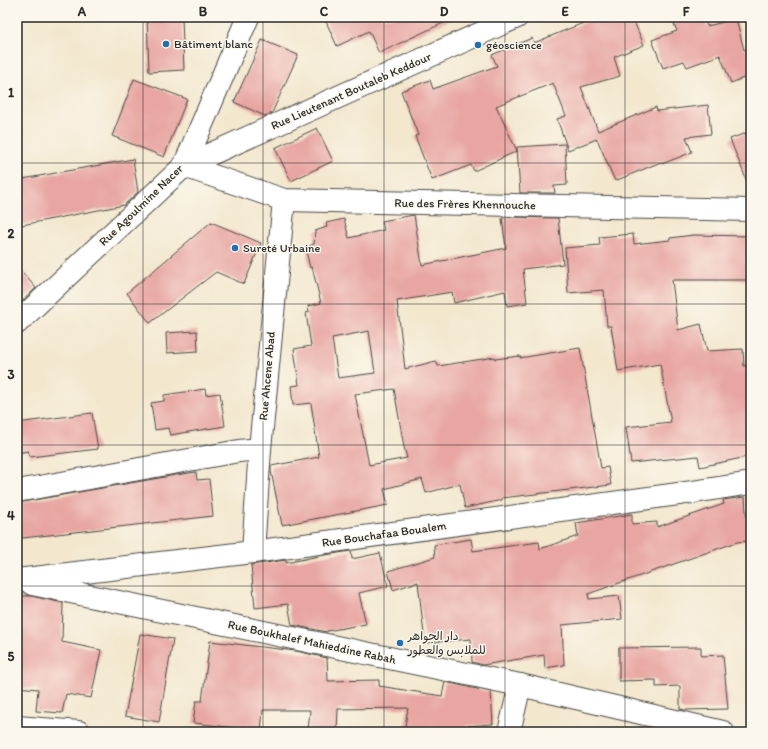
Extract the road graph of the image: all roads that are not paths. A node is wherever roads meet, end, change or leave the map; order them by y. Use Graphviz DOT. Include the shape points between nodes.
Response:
graph roads {
  1 [pos="248,17"];
  2 [pos="517,17"];
  3 [pos="184,166"];
  4 [pos="284,200"];
  5 [pos="751,210"];
  6 [pos="17,323"];
  7 [pos="260,449"];
  8 [pos="751,483"];
  9 [pos="17,491"];
  10 [pos="253,552"];
  11 [pos="17,580"];
  12 [pos="520,685"];
  13 [pos="17,727"];
  14 [pos="79,732"];
  15 [pos="509,732"];
  16 [pos="723,732"];
  1 -- 3 [label="street, Rue Agoulmine Nacer"];
  2 -- 3 [label="street, Rue Lieutenant Boutaleb Keddour"];
  3 -- 4 [label="street, Rue des Frères Khennouche"];
  3 -- 6 [label="street, Rue Agoulmine Nacer"];
  4 -- 5 [label="street, Rue des Frères Khennouche"];
  4 -- 7 [label="street, Rue Ahcene Abad"];
  7 -- 9 [label="street"];
  7 -- 10 [label="street, Rue Ahcene Abad"];
  8 -- 10 [label="street, Rue Bouchafaa Boualem"];
  10 -- 11 [label="street, Rue Bouchafaa Boualem"];
  11 -- 12 [label="street, Rue Boukhalef Mahieddine Rabah"];
  12 -- 15 [label="street"];
  12 -- 16 [label="street, Rue Boukhalef Mahieddine Rabah"];
  13 -- 14 [label="street"];
}
